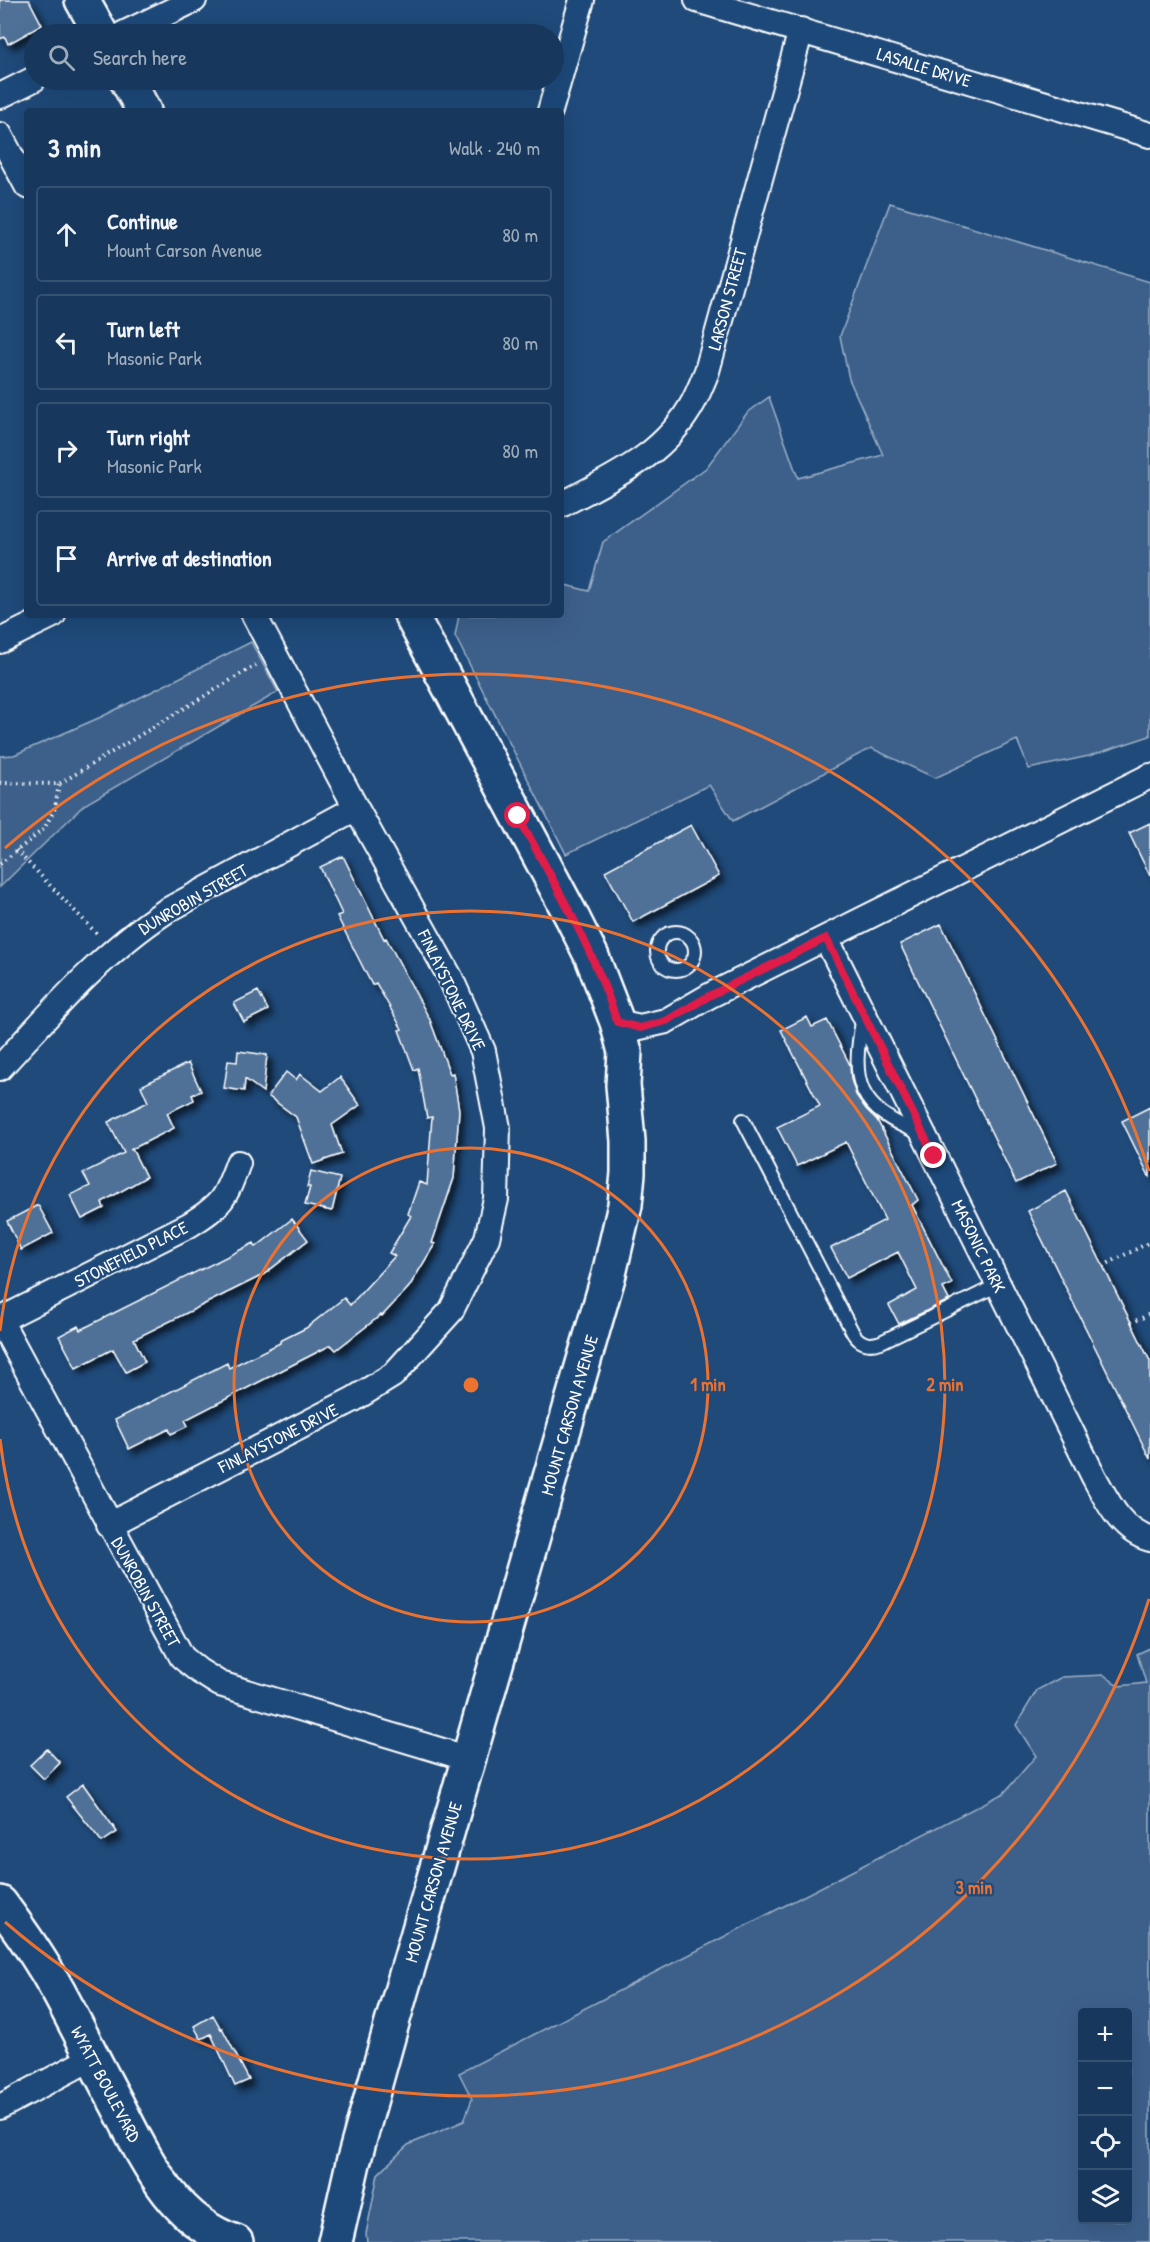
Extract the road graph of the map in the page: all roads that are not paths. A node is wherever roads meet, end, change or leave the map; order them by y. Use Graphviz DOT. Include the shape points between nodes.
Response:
graph roads {
  1 [pos="82,0"];
  2 [pos="194,0"];
  3 [pos="582,0"];
  4 [pos="697,0"];
  5 [pos="95,24"];
  6 [pos="144,24"];
  7 [pos="801,30"];
  8 [pos="564,62"];
  9 [pos="24,84"];
  10 [pos="132,90"];
  11 [pos="556,90"];
  12 [pos="0,96"];
  13 [pos="142,108"];
  14 [pos="551,108"];
  15 [pos="0,135"];
  16 [pos="1150,135"];
  17 [pos="24,180"];
  18 [pos="564,503"];
  19 [pos="47,618"];
  20 [pos="256,618"];
  21 [pos="413,618"];
  22 [pos="0,641"];
  23 [pos="1150,776"];
  24 [pos="356,808"];
  25 [pos="826,938"];
  26 [pos="863,1013"];
  27 [pos="617,1022"];
  28 [pos="0,1068"];
  29 [pos="743,1120"];
  30 [pos="924,1135"];
  31 [pos="238,1163"];
  32 [pos="998,1285"];
  33 [pos="0,1320"];
  34 [pos="109,1525"];
  35 [pos="1150,1539"];
  36 [pos="469,1759"];
  37 [pos="0,1903"];
  38 [pos="92,2058"];
  39 [pos="0,2108"];
  40 [pos="236,2242"];
  41 [pos="335,2242"];
  1 -- 5 [label="main road"];
  2 -- 6 [label="street"];
  3 -- 8 [label="street"];
  4 -- 7 [label="street, LASALLE DRIVE"];
  7 -- 16 [label="street, LASALLE DRIVE"];
  7 -- 18 [label="street, LARSON STREET" via="707,371 694,402 669,437 640,462"];
  9 -- 12 [label="street"];
  10 -- 13 [label="main road"];
  11 -- 14 [label="street"];
  15 -- 17 [label="street"];
  19 -- 22 [label="street"];
  20 -- 24 [label="street, FINLAYSTONE DRIVE"];
  21 -- 27 [label="main road, MOUNT CARSON AVENUE" via="572,917"];
  23 -- 25 [label="street"];
  24 -- 28 [label="street, DUNROBIN STREET" via="139,928 112,950"];
  24 -- 34 [label="street, FINLAYSTONE DRIVE" via="450,977 483,1052 498,1128 496,1199 487,1238 451,1311 393,1375 354,1399"];
  25 -- 26 [label="street, MASONIC PARK"];
  25 -- 27 [label="street" via="666,1021 640,1028"];
  26 -- 30 [label="street, MASONIC PARK"];
  26 -- 30 [label="lane" via="856,1056 862,1087 881,1114"];
  27 -- 36 [label="main road, MOUNT CARSON AVENUE" via="625,1052 625,1205"];
  29 -- 32 [label="lane" via="860,1341 881,1342"];
  30 -- 32 [label="street, MASONIC PARK"];
  31 -- 33 [label="street, STONEFIELD PLACE" via="229,1189 216,1209"];
  32 -- 35 [label="street, MASONIC PARK" via="1102,1491 1130,1529"];
  33 -- 34 [label="street, DUNROBIN STREET"];
  34 -- 36 [label="street, DUNROBIN STREET" via="182,1657 199,1671 220,1684"];
  36 -- 41 [label="main road, MOUNT CARSON AVENUE" via="362,2130"];
  37 -- 38 [label="main road, WYATT BOULEVARD" via="42,1964"];
  38 -- 39 [label="street"];
  38 -- 40 [label="main road, WYATT BOULEVARD" via="166,2190 194,2219"];
}
